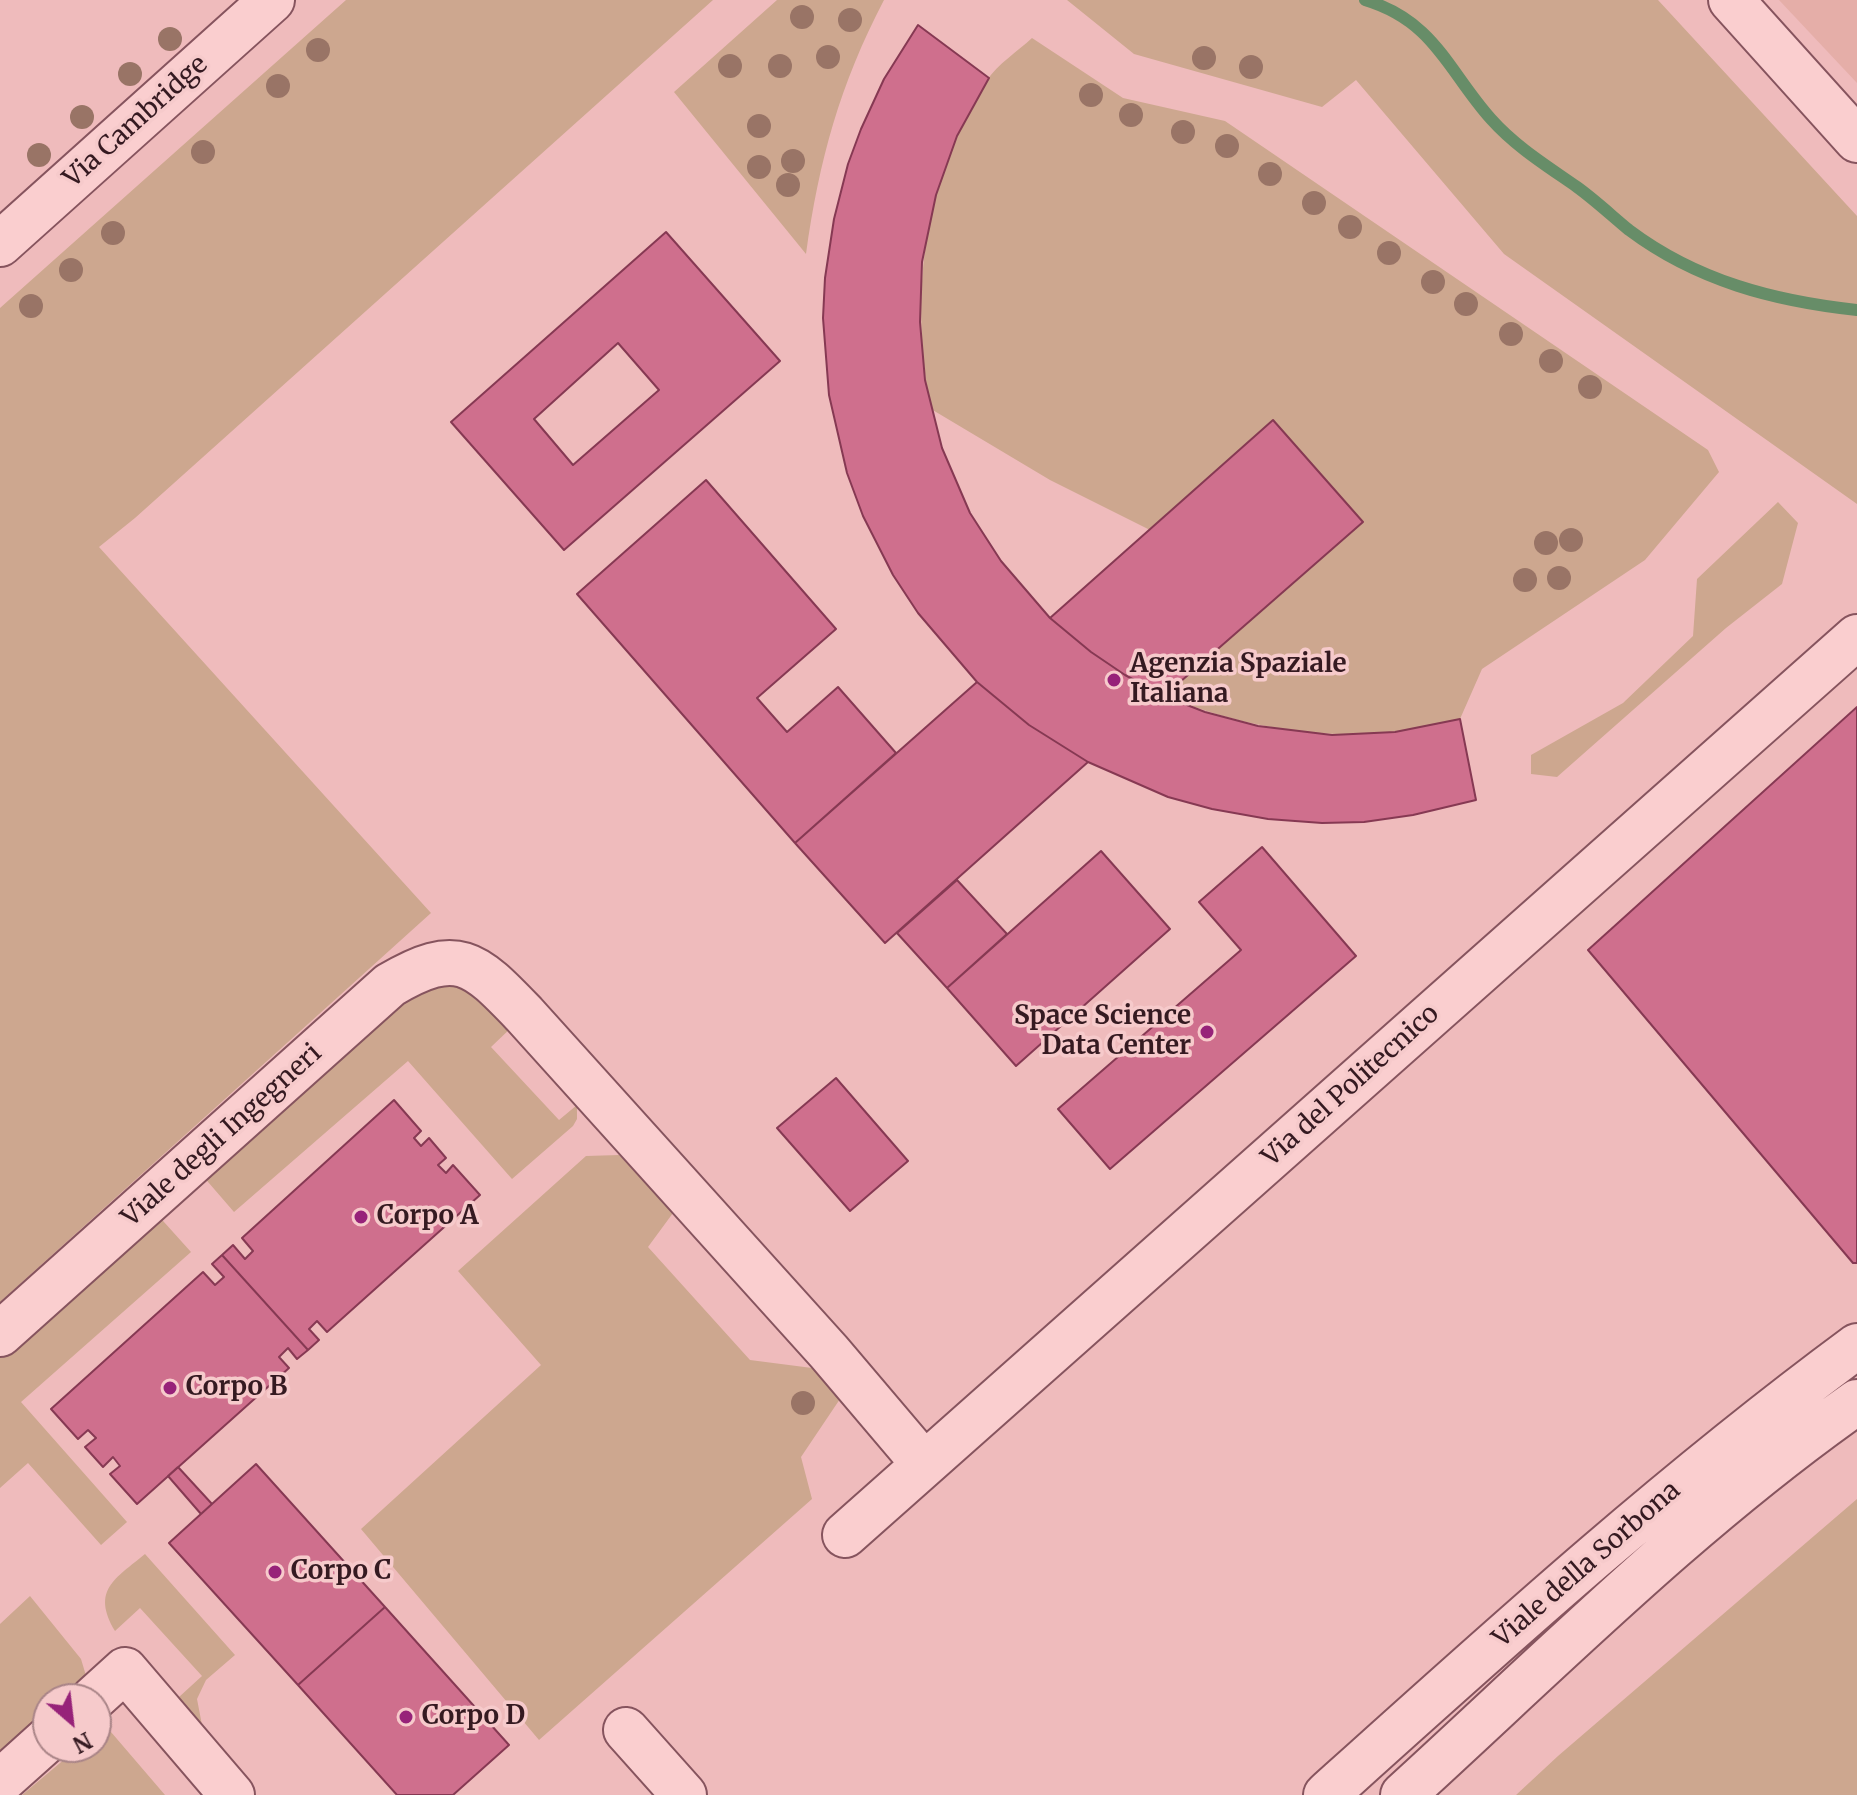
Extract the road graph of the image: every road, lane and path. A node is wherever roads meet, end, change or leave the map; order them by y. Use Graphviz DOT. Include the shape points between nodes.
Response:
graph roads {
  1 [pos="272,0"];
  2 [pos="1731,0"];
  3 [pos="1857,140"];
  4 [pos="0,244"];
  5 [pos="1857,637"];
  6 [pos="0,1334"];
  7 [pos="1857,1346"];
  8 [pos="1857,1402"];
  9 [pos="924,1464"];
  10 [pos="845,1535"];
  11 [pos="111,1683"];
  12 [pos="626,1730"];
  13 [pos="32,1753"];
  14 [pos="0,1782"];
  15 [pos="232,1795"];
  16 [pos="684,1795"];
  17 [pos="1326,1795"];
  18 [pos="1403,1795"];
  1 -- 4 [label="street, Via Cambridge"];
  2 -- 3 [label="street"];
  5 -- 9 [label="street, Via del Politecnico"];
  6 -- 9 [label="street, Viale degli Ingegneri" via="390,985 420,967 456,962 484,974 524,1014"];
  7 -- 17 [label="street, Viale della Sorbona" via="1645,1514"];
  8 -- 18 [label="street, Viale della Sorbona" via="1693,1531"];
  9 -- 10 [label="street, Via del Politecnico"];
  11 -- 15 [label="street" via="125,1670"];
  12 -- 16 [label="street"];
  13 -- 14 [label="street"];
}
